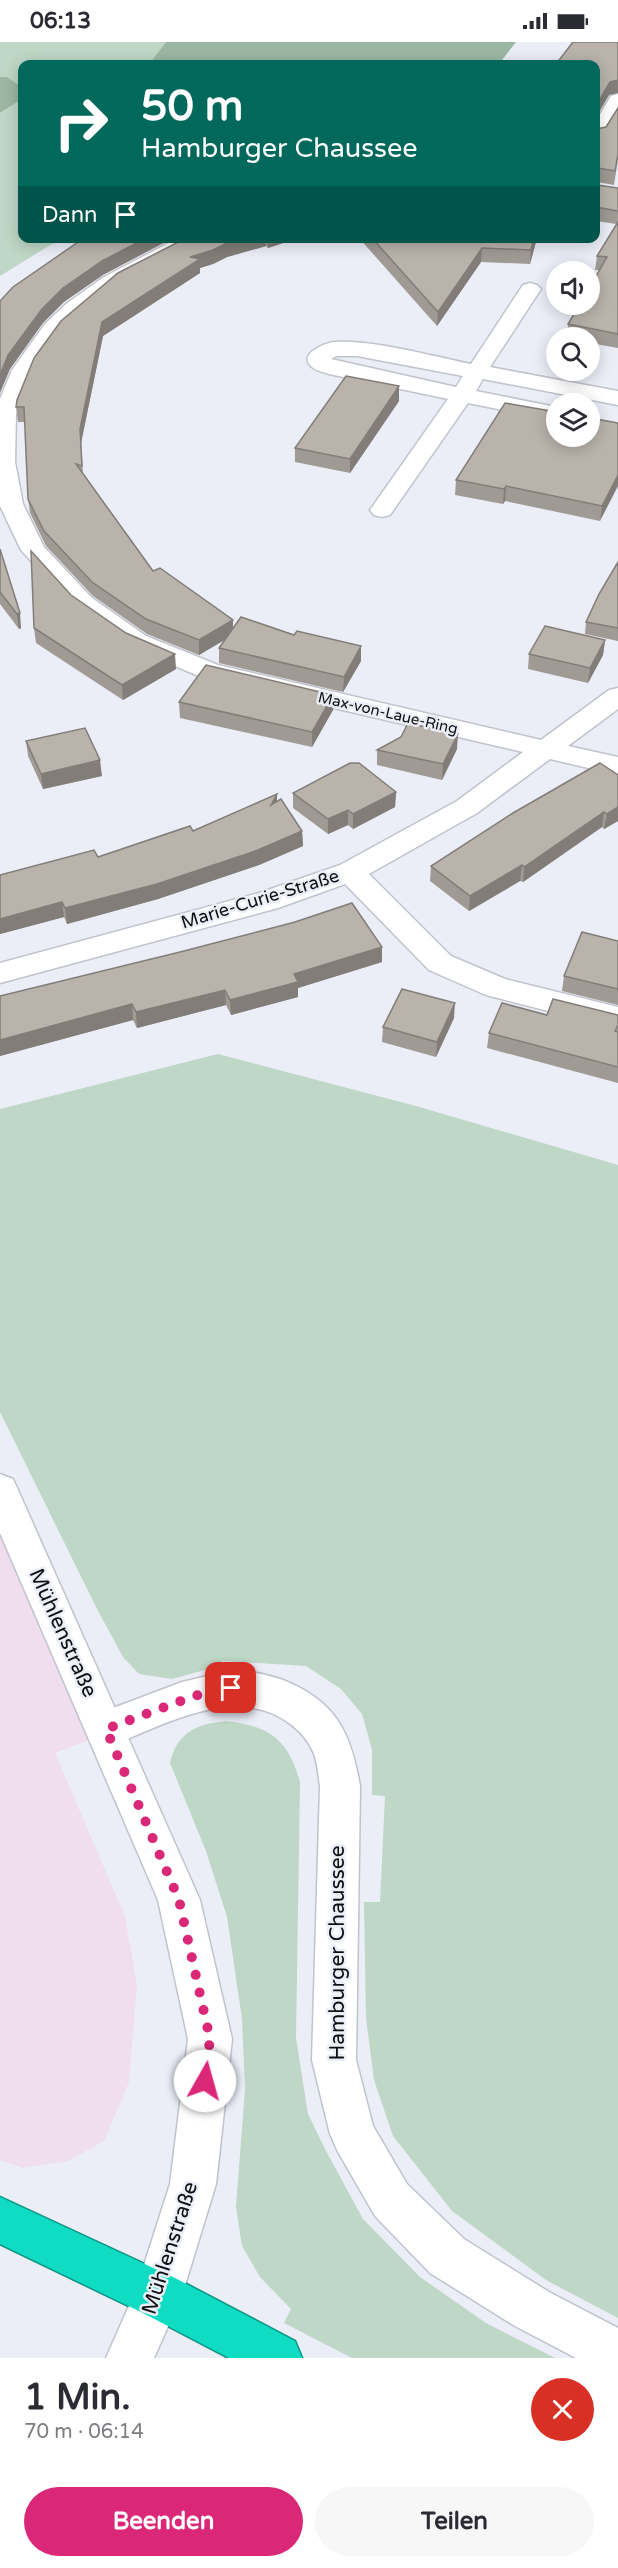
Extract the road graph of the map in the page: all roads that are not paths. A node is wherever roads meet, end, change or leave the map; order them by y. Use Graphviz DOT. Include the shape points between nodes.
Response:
graph roads {
  1 [pos="618,100"];
  2 [pos="600,129"];
  3 [pos="185,243"];
  4 [pos="530,289"];
  5 [pos="476,371"];
  6 [pos="461,396"];
  7 [pos="618,398"];
  8 [pos="546,412"];
  9 [pos="382,510"];
  10 [pos="618,696"];
  11 [pos="547,749"];
  12 [pos="618,766"];
  13 [pos="350,872"];
  14 [pos="0,973"];
  15 [pos="618,1018"];
  16 [pos="0,1490"];
  17 [pos="106,1729"];
  18 [pos="0,2220"];
  19 [pos="144,2327"];
  20 [pos="618,2354"];
  21 [pos="278,2358"];
  1 -- 2 [label="street"];
  3 -- 11 [label="street, Max-von-Laue-Ring" via="111,281 74,309 53,329 23,370 5,414 3,462 11,504 33,550 83,603 137,641 210,671"];
  4 -- 5 [label="street"];
  5 -- 6 [label="street"];
  5 -- 6 [label="street" via="357,349 332,349 320,355 320,363 337,369"];
  5 -- 7 [label="street"];
  6 -- 8 [label="street"];
  6 -- 9 [label="street"];
  10 -- 11 [label="street, Marie-Curie-Straße"];
  11 -- 12 [label="street, Max-von-Laue-Ring"];
  11 -- 13 [label="street, Marie-Curie-Straße" via="467,807"];
  13 -- 14 [label="street, Marie-Curie-Straße" via="268,901"];
  13 -- 15 [label="street" via="440,963 497,987"];
  16 -- 17 [label="street, Mühlenstraße"];
  17 -- 19 [label="street, Mühlenstraße" via="179,1900 210,2039 193,2184"];
  17 -- 20 [label="street, Hamburger Chaussee" via="194,1696 231,1688 274,1694 317,1722 335,1755 340,1786 334,2060 353,2134 392,2200 447,2256 532,2309"];
  18 -- 19 [label="highway"];
  19 -- 21 [label="highway"];
}
